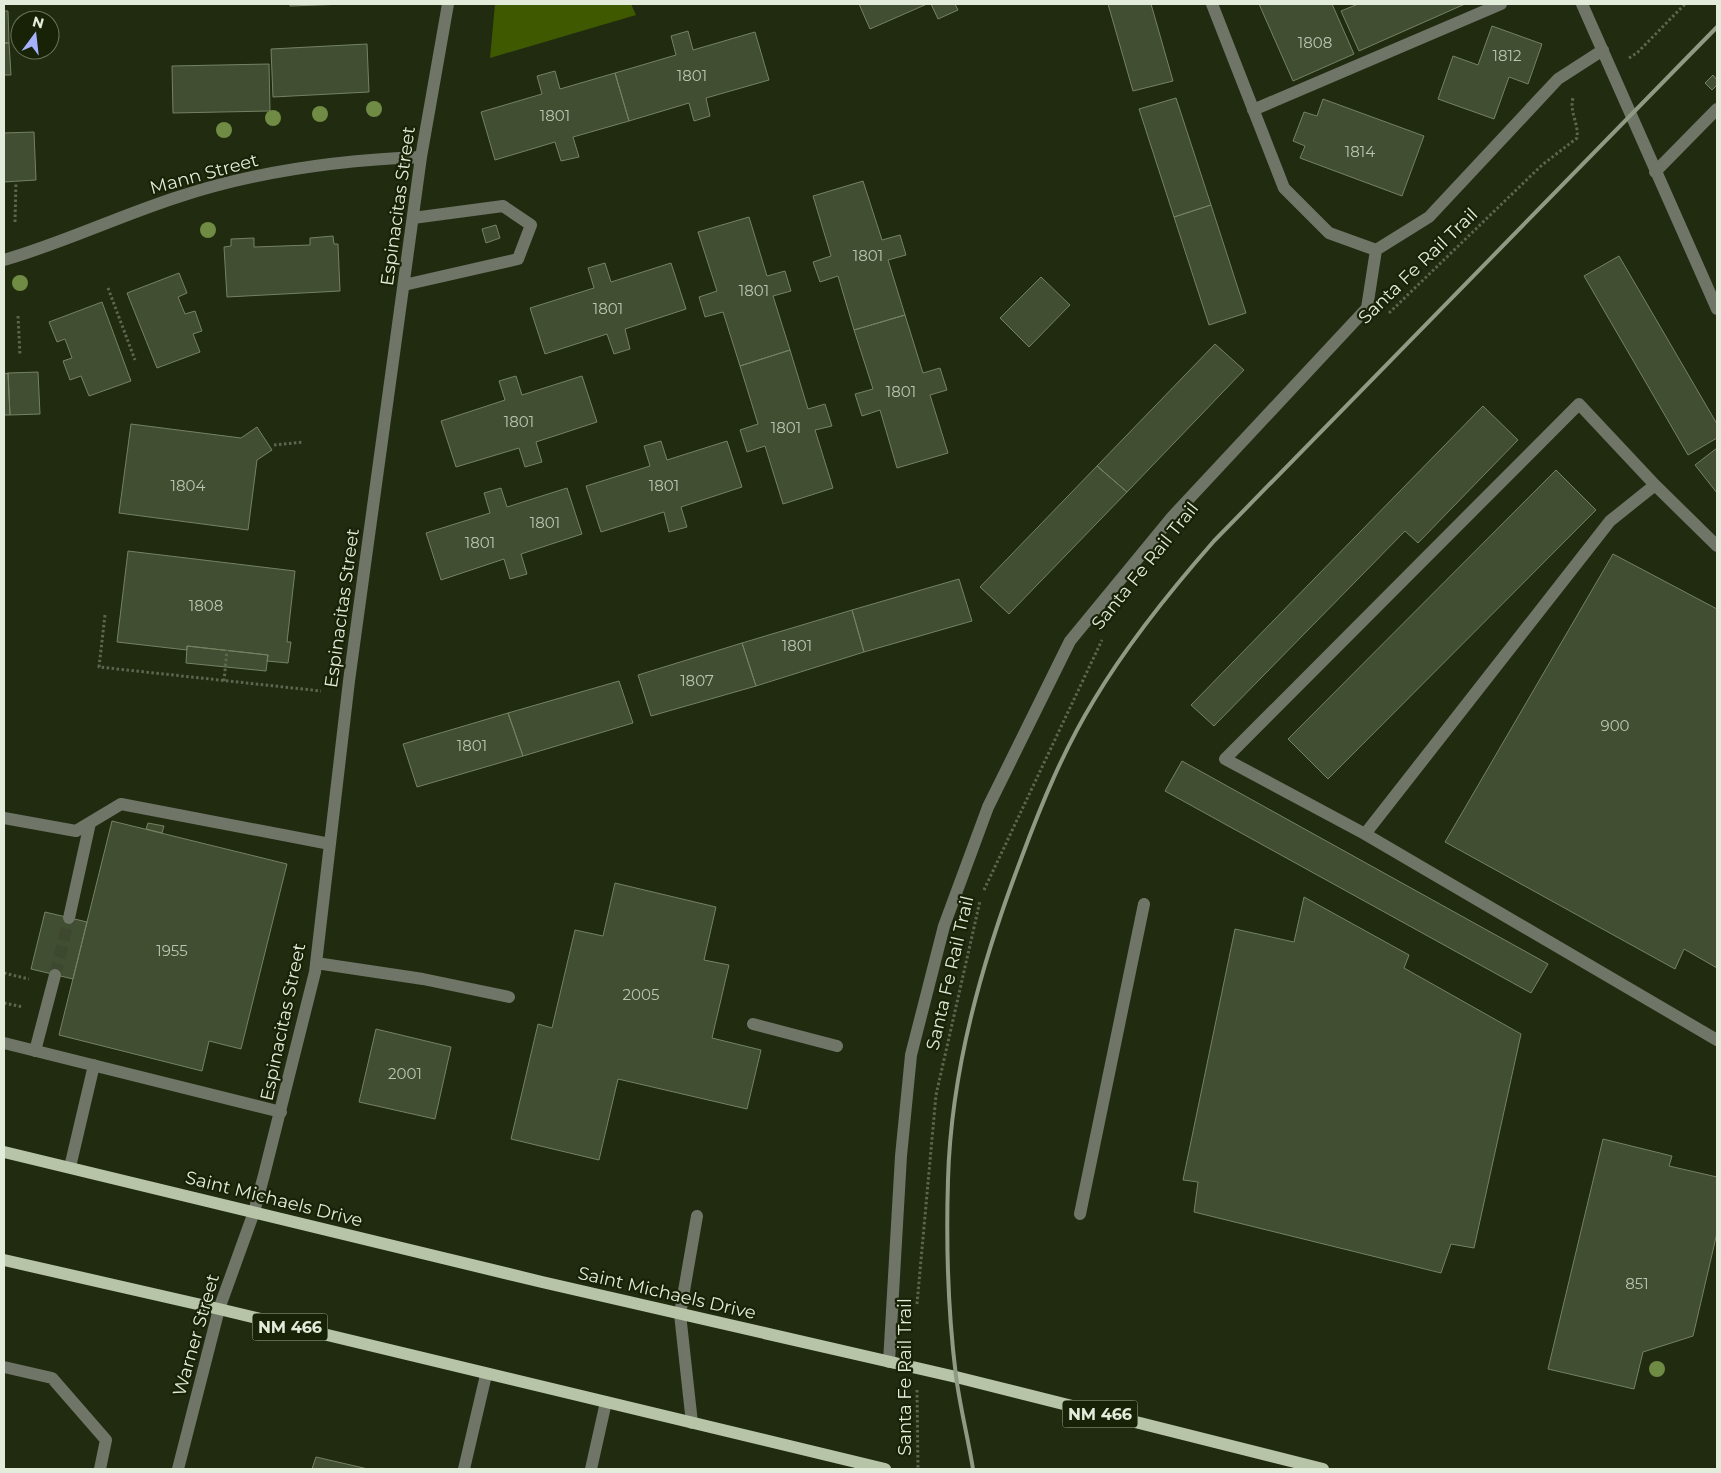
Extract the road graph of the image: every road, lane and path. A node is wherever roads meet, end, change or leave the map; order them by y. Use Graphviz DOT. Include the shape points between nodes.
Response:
graph roads {
  1 [pos="448,4"];
  2 [pos="1212,4"];
  3 [pos="1500,4"];
  4 [pos="1582,4"];
  5 [pos="1684,4"];
  6 [pos="1603,50"];
  7 [pos="1612,70"];
  8 [pos="1574,94"];
  9 [pos="1717,109"];
  10 [pos="1253,110"];
  11 [pos="421,157"];
  12 [pos="1655,172"];
  13 [pos="16,181"];
  14 [pos="413,218"];
  15 [pos="15,222"];
  16 [pos="1376,250"];
  17 [pos="4,260"];
  18 [pos="404,285"];
  19 [pos="108,288"];
  20 [pos="1717,309"];
  21 [pos="18,316"];
  22 [pos="1385,317"];
  23 [pos="20,356"];
  24 [pos="135,360"];
  25 [pos="303,442"];
  26 [pos="274,445"];
  27 [pos="1654,485"];
  28 [pos="1717,546"];
  29 [pos="105,614"];
  30 [pos="1104,635"];
  31 [pos="226,650"];
  32 [pos="224,680"];
  33 [pos="321,692"];
  34 [pos="4,818"];
  35 [pos="90,823"];
  36 [pos="1365,834"];
  37 [pos="330,844"];
  38 [pos="1144,904"];
  39 [pos="69,918"];
  40 [pos="316,963"];
  41 [pos="4,974"];
  42 [pos="55,975"];
  43 [pos="29,979"];
  44 [pos="509,998"];
  45 [pos="4,1003"];
  46 [pos="23,1008"];
  47 [pos="753,1024"];
  48 [pos="1717,1040"];
  49 [pos="4,1043"];
  50 [pos="837,1046"];
  51 [pos="35,1051"];
  52 [pos="94,1066"];
  53 [pos="281,1112"];
  54 [pos="4,1152"];
  55 [pos="70,1167"];
  56 [pos="254,1212"];
  57 [pos="1080,1214"];
  58 [pos="697,1216"];
  59 [pos="4,1260"];
  60 [pos="219,1309"];
  61 [pos="917,1310"];
  62 [pos="680,1314"];
  63 [pos="889,1362"];
  64 [pos="4,1367"];
  65 [pos="917,1368"];
  66 [pos="486,1375"];
  67 [pos="606,1402"];
  68 [pos="692,1423"];
  69 [pos="1315,1468"];
  70 [pos="100,1469"];
  71 [pos="178,1469"];
  72 [pos="464,1469"];
  73 [pos="591,1469"];
  74 [pos="885,1469"];
  75 [pos="918,1469"];
  1 -- 11 [label="street, Espinacitas Street"];
  2 -- 10 [label="street"];
  3 -- 10 [label="street"];
  4 -- 6 [label="street"];
  5 -- 7 [label="path" via="1637,53"];
  6 -- 7 [label="street"];
  6 -- 16 [label="street" via="1558,79 1429,218"];
  7 -- 12 [label="street"];
  8 -- 22 [label="path, Santa Fe Rail Trail" via="1571,105 1577,138 1542,165"];
  9 -- 12 [label="street"];
  10 -- 16 [label="street" via="1284,188 1329,233"];
  11 -- 14 [label="street, Espinacitas Street"];
  11 -- 17 [label="street, Mann Street" via="327,164 209,187"];
  12 -- 20 [label="street"];
  13 -- 15 [label="path"];
  14 -- 18 [label="street, Espinacitas Street"];
  14 -- 18 [label="street" via="503,206 531,225 518,259"];
  16 -- 63 [label="street" via="1367,308 1172,517 1070,641 988,807 944,926 911,1055 901,1156"];
  18 -- 37 [label="street, Espinacitas Street" via="349,681"];
  19 -- 24 [label="path"];
  21 -- 23 [label="path"];
  25 -- 26 [label="path"];
  27 -- 28 [label="street"];
  27 -- 36 [label="street" via="1610,520"];
  27 -- 36 [label="street" via="1579,404 1225,759"];
  29 -- 32 [label="path" via="99,667"];
  30 -- 61 [label="path, Santa Fe Rail Trail" via="981,896 936,1094"];
  31 -- 32 [label="path"];
  32 -- 33 [label="path"];
  34 -- 35 [label="street" via="76,831"];
  35 -- 37 [label="street" via="121,804"];
  35 -- 39 [label="street"];
  36 -- 48 [label="street"];
  37 -- 40 [label="street, Espinacitas Street"];
  38 -- 57 [label="street"];
  40 -- 44 [label="street" via="423,979"];
  40 -- 53 [label="street, Espinacitas Street"];
  41 -- 43 [label="path"];
  42 -- 51 [label="street"];
  45 -- 46 [label="path"];
  47 -- 50 [label="street"];
  49 -- 51 [label="street"];
  51 -- 52 [label="street"];
  52 -- 53 [label="street"];
  52 -- 55 [label="street"];
  53 -- 56 [label="street, Espinacitas Street"];
  54 -- 55 [label="main road, Saint Michaels Drive / NM 466"];
  55 -- 56 [label="main road, Saint Michaels Drive / NM 466"];
  56 -- 60 [label="street, Warner Street"];
  56 -- 62 [label="main road, Saint Michaels Drive / NM 466"];
  58 -- 62 [label="street"];
  59 -- 60 [label="main road, NM 466"];
  60 -- 66 [label="main road, NM 466"];
  60 -- 71 [label="street, Warner Street"];
  62 -- 63 [label="main road, Saint Michaels Drive / NM 466"];
  62 -- 68 [label="street"];
  63 -- 65 [label="main road, Saint Michaels Drive / NM 466"];
  64 -- 70 [label="street" via="52,1378 106,1440"];
  65 -- 69 [label="main road, Saint Michaels Drive / NM 466"];
  65 -- 75 [label="path, Santa Fe Rail Trail"];
  66 -- 67 [label="main road, NM 466"];
  66 -- 72 [label="street"];
  67 -- 68 [label="main road, NM 466"];
  67 -- 73 [label="street"];
  68 -- 74 [label="main road, NM 466"];
}
